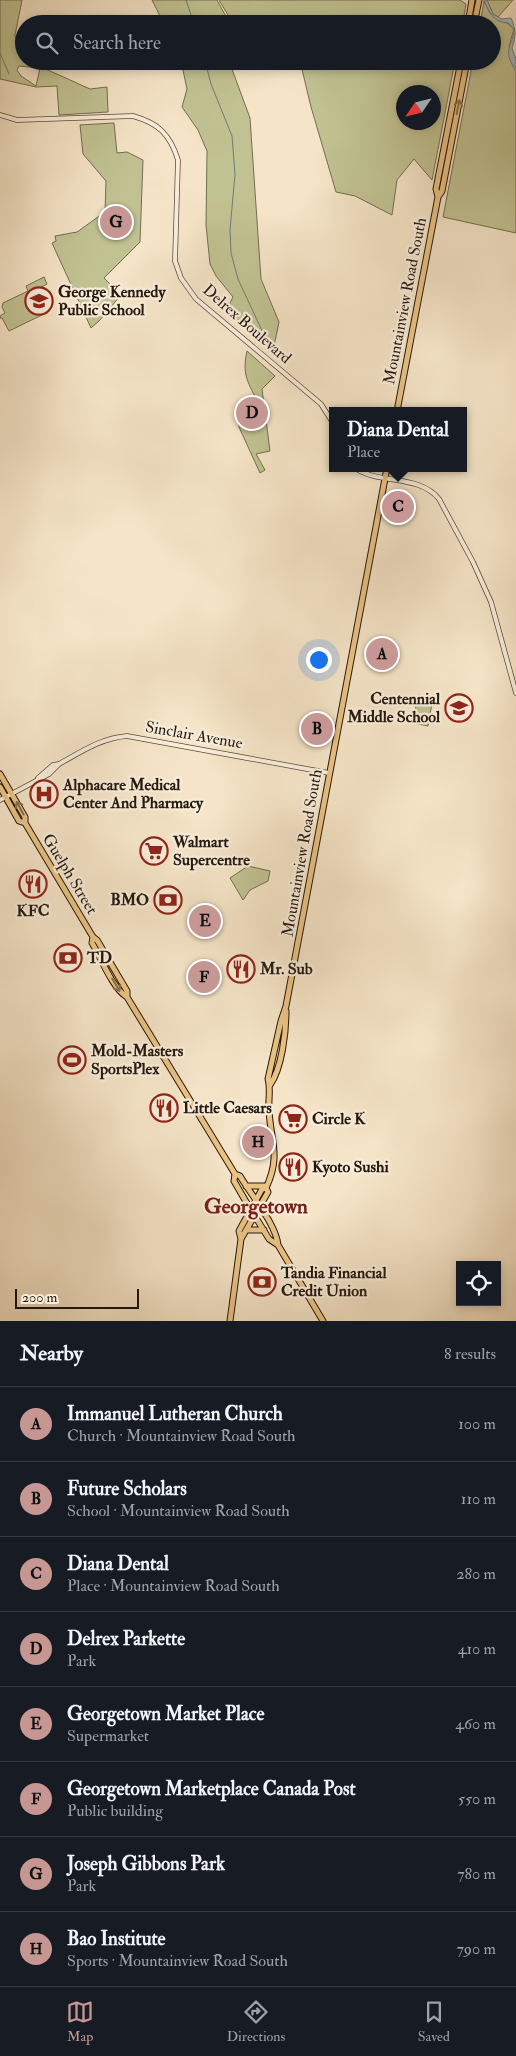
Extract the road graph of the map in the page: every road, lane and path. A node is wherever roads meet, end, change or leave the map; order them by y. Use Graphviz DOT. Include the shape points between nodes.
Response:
graph roads {
  1 [pos="472,0"];
  2 [pos="479,0"];
  3 [pos="469,15"];
  4 [pos="476,15"];
  5 [pos="459,70"];
  6 [pos="465,70"];
  7 [pos="0,115"];
  8 [pos="438,197"];
  9 [pos="399,407"];
  10 [pos="329,417"];
  11 [pos="362,472"];
  12 [pos="386,472"];
  13 [pos="385,478"];
  14 [pos="516,693"];
  15 [pos="329,773"];
  16 [pos="0,774"];
  17 [pos="0,787"];
  18 [pos="12,793"];
  19 [pos="3,798"];
  20 [pos="24,823"];
  21 [pos="235,1174"];
  22 [pos="246,1186"];
  23 [pos="267,1187"];
  24 [pos="255,1200"];
  25 [pos="259,1207"];
  26 [pos="250,1208"];
  27 [pos="254,1215"];
  28 [pos="247,1230"];
  29 [pos="264,1230"];
  30 [pos="241,1239"];
  31 [pos="278,1245"];
  32 [pos="230,1321"];
  33 [pos="323,1321"];
  1 -- 3 [label="main road"];
  2 -- 4 [label="main road"];
  5 -- 8 [label="main road, Mountainview Road South" via="436,189"];
  8 -- 6 [label="main road, Mountainview Road South, one-way" via="442,191"];
  7 -- 10 [label="street, Delrex Boulevard" via="17,120 133,116 161,129 178,160 176,261 181,278 196,299 321,404"];
  8 -- 9 [label="main road, Mountainview Road South"];
  11 -- 13 [label="street"];
  12 -- 13 [label="main road, Mountainview Road South"];
  13 -- 14 [label="street" via="424,487 439,499 491,602"];
  13 -- 15 [label="main road, Mountainview Road South"];
  15 -- 18 [label="street, Sinclair Avenue" via="127,736 94,744"];
  15 -- 23 [label="main road, Mountainview Road South" via="286,1006 282,1049 275,1078 270,1085 269,1113 275,1162"];
  16 -- 18 [label="main road, Guelph Street"];
  17 -- 19 [label="main road, Guelph Street"];
  18 -- 19 [label="street, Sinclair Avenue"];
  20 -- 18 [label="main road, Guelph Street, one-way" via="25,817"];
  19 -- 20 [label="main road, Guelph Street" via="19,821"];
  20 -- 21 [label="main road, Guelph Street" via="93,937 92,943 121,994 128,997"];
  21 -- 22 [label="main road, Guelph Street"];
  21 -- 26 [label="main road, Guelph Street" via="234,1181"];
  22 -- 23 [label="main road"];
  22 -- 24 [label="main road, Guelph Street"];
  23 -- 24 [label="main road, Mountainview Road South"];
  23 -- 25 [label="main road, Mountainview Road South" via="268,1192"];
  24 -- 25 [label="main road, Guelph Street"];
  24 -- 26 [label="main road, Mountainview Road South"];
  25 -- 27 [label="main road, Mountainview Road South"];
  25 -- 31 [label="main road, Guelph Street" via="277,1236"];
  26 -- 27 [label="main road, Guelph Street"];
  26 -- 30 [label="main road, Mountainview Road South" via="238,1231"];
  27 -- 28 [label="main road, Mountainview Road South"];
  27 -- 29 [label="main road, Guelph Street"];
  28 -- 29 [label="main road"];
  28 -- 30 [label="main road, Mountainview Road South"];
  29 -- 31 [label="main road, Guelph Street"];
  30 -- 32 [label="main road, Mountainview Road South"];
  31 -- 33 [label="main road, Guelph Street"];
}
